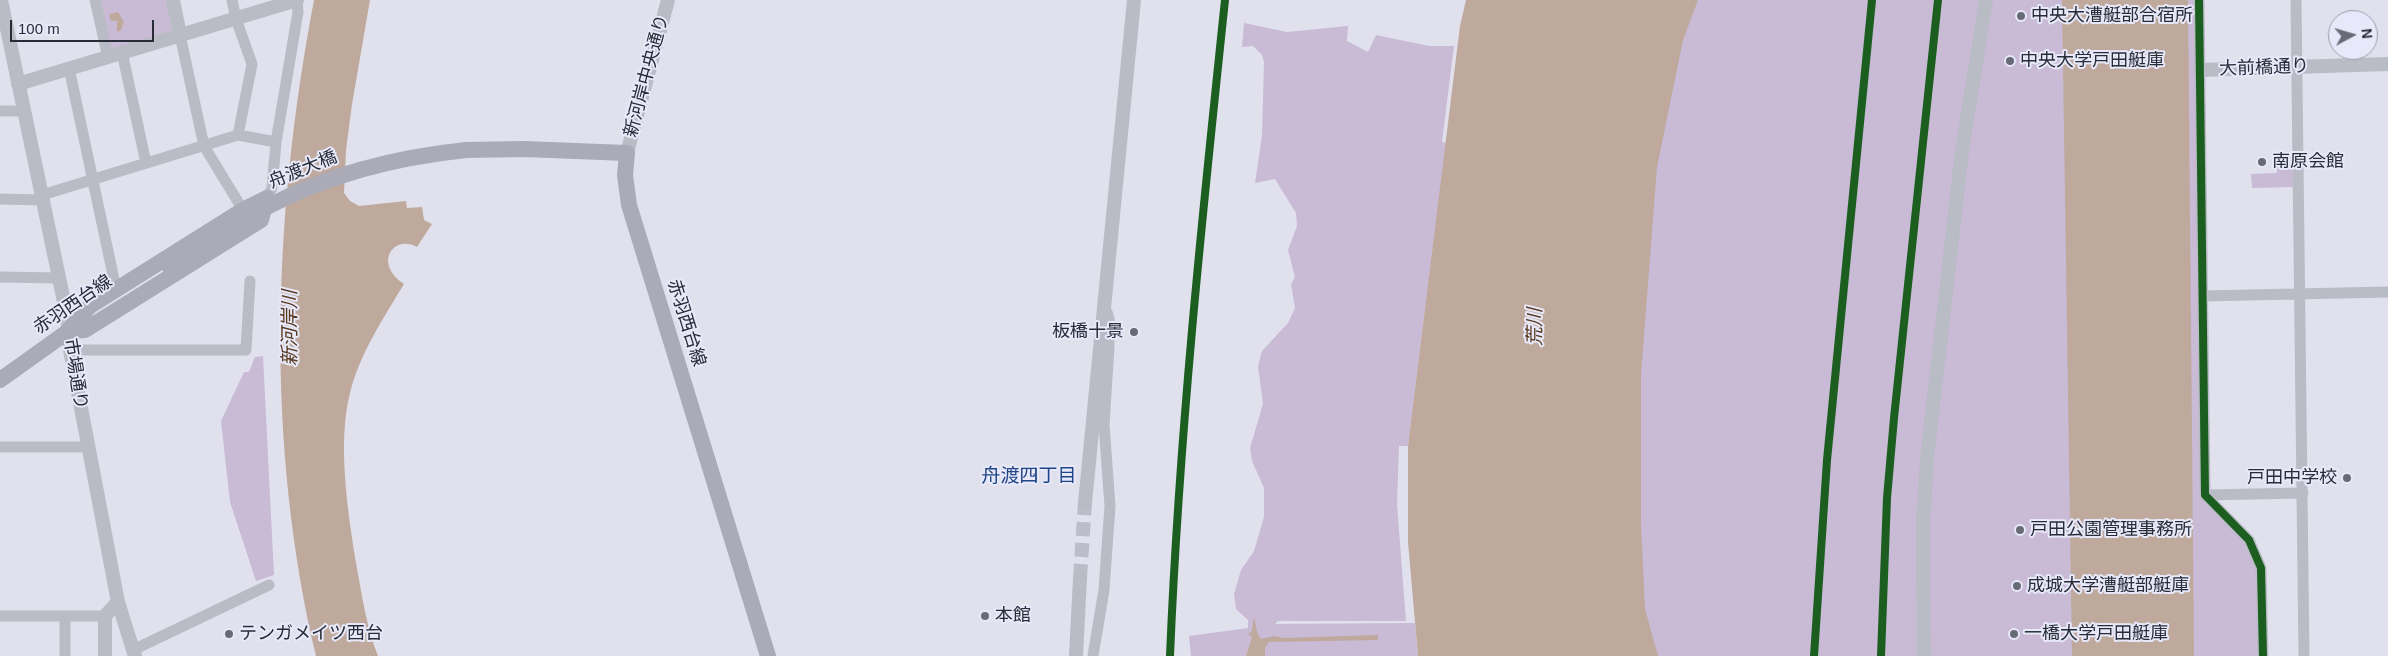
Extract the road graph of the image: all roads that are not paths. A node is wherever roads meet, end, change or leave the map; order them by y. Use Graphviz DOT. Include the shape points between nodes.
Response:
graph roads {
  1 [pos="1,0"];
  2 [pos="95,0"];
  3 [pos="173,0"];
  4 [pos="232,0"];
  5 [pos="297,0"];
  6 [pos="668,0"];
  7 [pos="1134,0"];
  8 [pos="1986,0"];
  9 [pos="2199,0"];
  10 [pos="2296,0"];
  11 [pos="236,18"];
  12 [pos="180,35"];
  13 [pos="122,52"];
  14 [pos="108,56"];
  15 [pos="2388,64"];
  16 [pos="69,68"];
  17 [pos="2297,68"];
  18 [pos="2200,70"];
  19 [pos="18,84"];
  20 [pos="0,111"];
  21 [pos="24,111"];
  22 [pos="238,135"];
  23 [pos="276,142"];
  24 [pos="204,146"];
  25 [pos="627,152"];
  26 [pos="146,163"];
  27 [pos="92,180"];
  28 [pos="43,198"];
  29 [pos="267,198"];
  30 [pos="0,199"];
  31 [pos="243,210"];
  32 [pos="169,266"];
  33 [pos="0,277"];
  34 [pos="59,278"];
  35 [pos="250,281"];
  36 [pos="116,289"];
  37 [pos="2388,292"];
  38 [pos="2300,294"];
  39 [pos="2202,296"];
  40 [pos="1104,301"];
  41 [pos="68,331"];
  42 [pos="70,350"];
  43 [pos="0,380"];
  44 [pos="0,447"];
  45 [pos="88,447"];
  46 [pos="2303,493"];
  47 [pos="2205,496"];
  48 [pos="1085,503"];
  49 [pos="1080,578"];
  50 [pos="269,585"];
  51 [pos="118,602"];
  52 [pos="0,616"];
  53 [pos="65,616"];
  54 [pos="105,616"];
  55 [pos="134,653"];
  56 [pos="64,656"];
  57 [pos="105,656"];
  58 [pos="768,656"];
  59 [pos="1076,656"];
  60 [pos="1092,656"];
  61 [pos="1924,656"];
  62 [pos="2263,656"];
  63 [pos="2304,656"];
  1 -- 19 [label="street, 市場通り"];
  2 -- 14 [label="street"];
  3 -- 12 [label="street"];
  4 -- 11 [label="street"];
  5 -- 11 [label="street"];
  5 -- 23 [label="street"];
  6 -- 25 [label="street, 新河岸中央通り"];
  7 -- 40 [label="street"];
  8 -- 61 [label="street" via="1962,151 1927,459 1923,524"];
  9 -- 18 [label="street"];
  10 -- 17 [label="street"];
  11 -- 12 [label="street"];
  11 -- 22 [label="street" via="252,64"];
  12 -- 13 [label="street"];
  12 -- 24 [label="street"];
  13 -- 14 [label="street"];
  13 -- 26 [label="street"];
  14 -- 16 [label="street"];
  15 -- 17 [label="street, 大前橋通り"];
  16 -- 19 [label="street"];
  16 -- 27 [label="street"];
  17 -- 18 [label="street, 大前橋通り"];
  17 -- 38 [label="street"];
  18 -- 39 [label="street"];
  19 -- 21 [label="street, 市場通り"];
  20 -- 21 [label="street"];
  21 -- 28 [label="street, 市場通り"];
  22 -- 23 [label="street"];
  22 -- 24 [label="street"];
  23 -- 29 [label="street" via="272,188"];
  24 -- 26 [label="street"];
  24 -- 31 [label="street"];
  25 -- 32 [label="main road, 舟渡大橋, bridge" via="466,150 365,168 273,204"];
  25 -- 58 [label="main road, 赤羽西台線" via="625,175 629,205"];
  26 -- 27 [label="street"];
  27 -- 28 [label="street"];
  27 -- 36 [label="street"];
  28 -- 30 [label="street"];
  28 -- 34 [label="street, 市場通り"];
  29 -- 31 [label="main road"];
  29 -- 41 [label="main road" via="261,220 85,330"];
  31 -- 36 [label="main road"];
  32 -- 41 [label="main road, 赤羽西台線"];
  33 -- 34 [label="street"];
  34 -- 41 [label="street, 市場通り"];
  35 -- 42 [label="street" via="246,350"];
  36 -- 41 [label="main road" via="90,306"];
  37 -- 38 [label="street"];
  38 -- 39 [label="street"];
  38 -- 46 [label="street"];
  39 -- 47 [label="street"];
  40 -- 48 [label="street"];
  40 -- 60 [label="street" via="1109,319 1104,425 1110,506 1104,590"];
  41 -- 42 [label="street, 市場通り"];
  41 -- 43 [label="main road, 赤羽西台線"];
  42 -- 45 [label="street, 市場通り"];
  44 -- 45 [label="street"];
  45 -- 51 [label="street, 市場通り"];
  46 -- 47 [label="street"];
  46 -- 63 [label="street"];
  47 -- 62 [label="street" via="2249,540 2260,568"];
  49 -- 59 [label="street"];
  50 -- 55 [label="street"];
  51 -- 54 [label="street"];
  51 -- 55 [label="street, 市場通り"];
  52 -- 53 [label="street"];
  53 -- 54 [label="street"];
  53 -- 56 [label="street"];
  54 -- 57 [label="street"];
}
